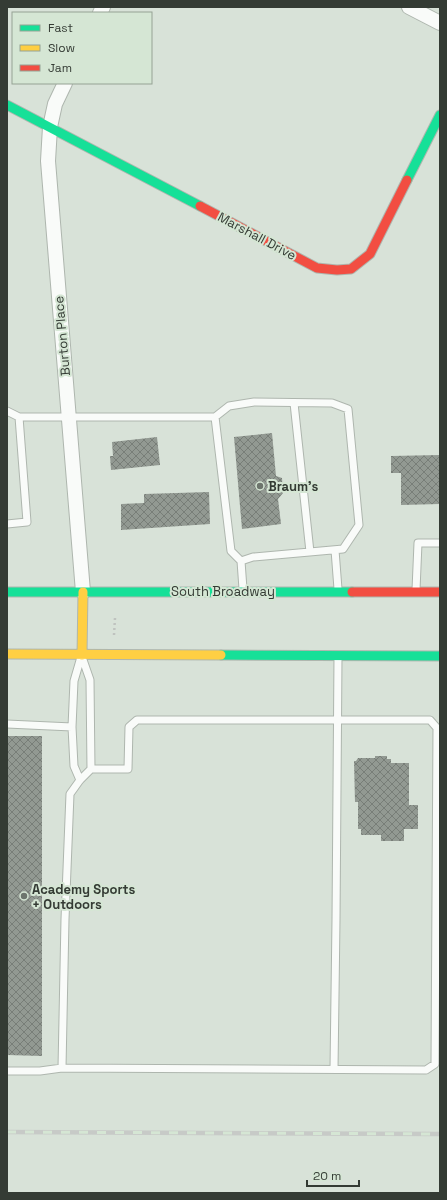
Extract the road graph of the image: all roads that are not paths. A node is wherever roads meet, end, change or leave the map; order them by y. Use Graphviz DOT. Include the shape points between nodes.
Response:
graph roads {
  1 [pos="409,7"];
  2 [pos="440,23"];
  3 [pos="65,84"];
  4 [pos="7,104"];
  5 [pos="440,115"];
  6 [pos="50,127"];
  7 [pos="294,403"];
  8 [pos="7,411"];
  9 [pos="69,416"];
  10 [pos="19,417"];
  11 [pos="215,417"];
  12 [pos="7,524"];
  13 [pos="440,543"];
  14 [pos="335,550"];
  15 [pos="310,552"];
  16 [pos="241,561"];
  17 [pos="243,591"];
  18 [pos="7,592"];
  19 [pos="83,592"];
  20 [pos="338,592"];
  21 [pos="416,592"];
  22 [pos="440,592"];
  23 [pos="7,654"];
  24 [pos="82,655"];
  25 [pos="338,656"];
  26 [pos="440,656"];
  27 [pos="337,720"];
  28 [pos="7,724"];
  29 [pos="72,727"];
  30 [pos="91,769"];
  31 [pos="80,780"];
  32 [pos="62,1068"];
  33 [pos="334,1069"];
  34 [pos="7,1071"];
  1 -- 2 [label="street"];
  3 -- 6 [label="street, Burton Place" via="55,104"];
  4 -- 6 [label="main road, Marshall Drive"];
  5 -- 6 [label="main road, Marshall Drive" via="370,254 351,269 337,270 317,268"];
  6 -- 9 [label="street, Burton Place" via="48,161"];
  7 -- 11 [label="lane" via="254,402 232,405"];
  7 -- 14 [label="lane" via="332,403 348,410 359,526 344,549"];
  7 -- 15 [label="lane"];
  8 -- 10 [label="lane"];
  9 -- 10 [label="lane"];
  9 -- 11 [label="lane"];
  9 -- 19 [label="street, Burton Place"];
  10 -- 12 [label="lane" via="27,522"];
  11 -- 16 [label="lane" via="230,550"];
  13 -- 21 [label="lane" via="418,543"];
  14 -- 15 [label="lane"];
  14 -- 20 [label="lane"];
  15 -- 16 [label="lane" via="253,557"];
  16 -- 17 [label="lane"];
  17 -- 19 [label="main road, South Broadway"];
  17 -- 20 [label="main road, South Broadway"];
  18 -- 19 [label="main road, South Broadway"];
  19 -- 24 [label="main road"];
  20 -- 21 [label="main road, South Broadway"];
  21 -- 22 [label="main road, South Broadway"];
  23 -- 24 [label="main road"];
  24 -- 25 [label="main road"];
  24 -- 29 [label="lane" via="74,680"];
  24 -- 30 [label="lane" via="90,680"];
  25 -- 26 [label="main road"];
  25 -- 27 [label="lane"];
  27 -- 30 [label="lane" via="137,720 129,727 128,769"];
  27 -- 33 [label="lane"];
  27 -- 33 [label="lane" via="430,720 437,728 435,1064 426,1070"];
  28 -- 29 [label="lane"];
  29 -- 31 [label="lane" via="74,766"];
  30 -- 31 [label="lane"];
  31 -- 32 [label="lane" via="70,794"];
  32 -- 33 [label="lane"];
  32 -- 34 [label="lane"];
}
